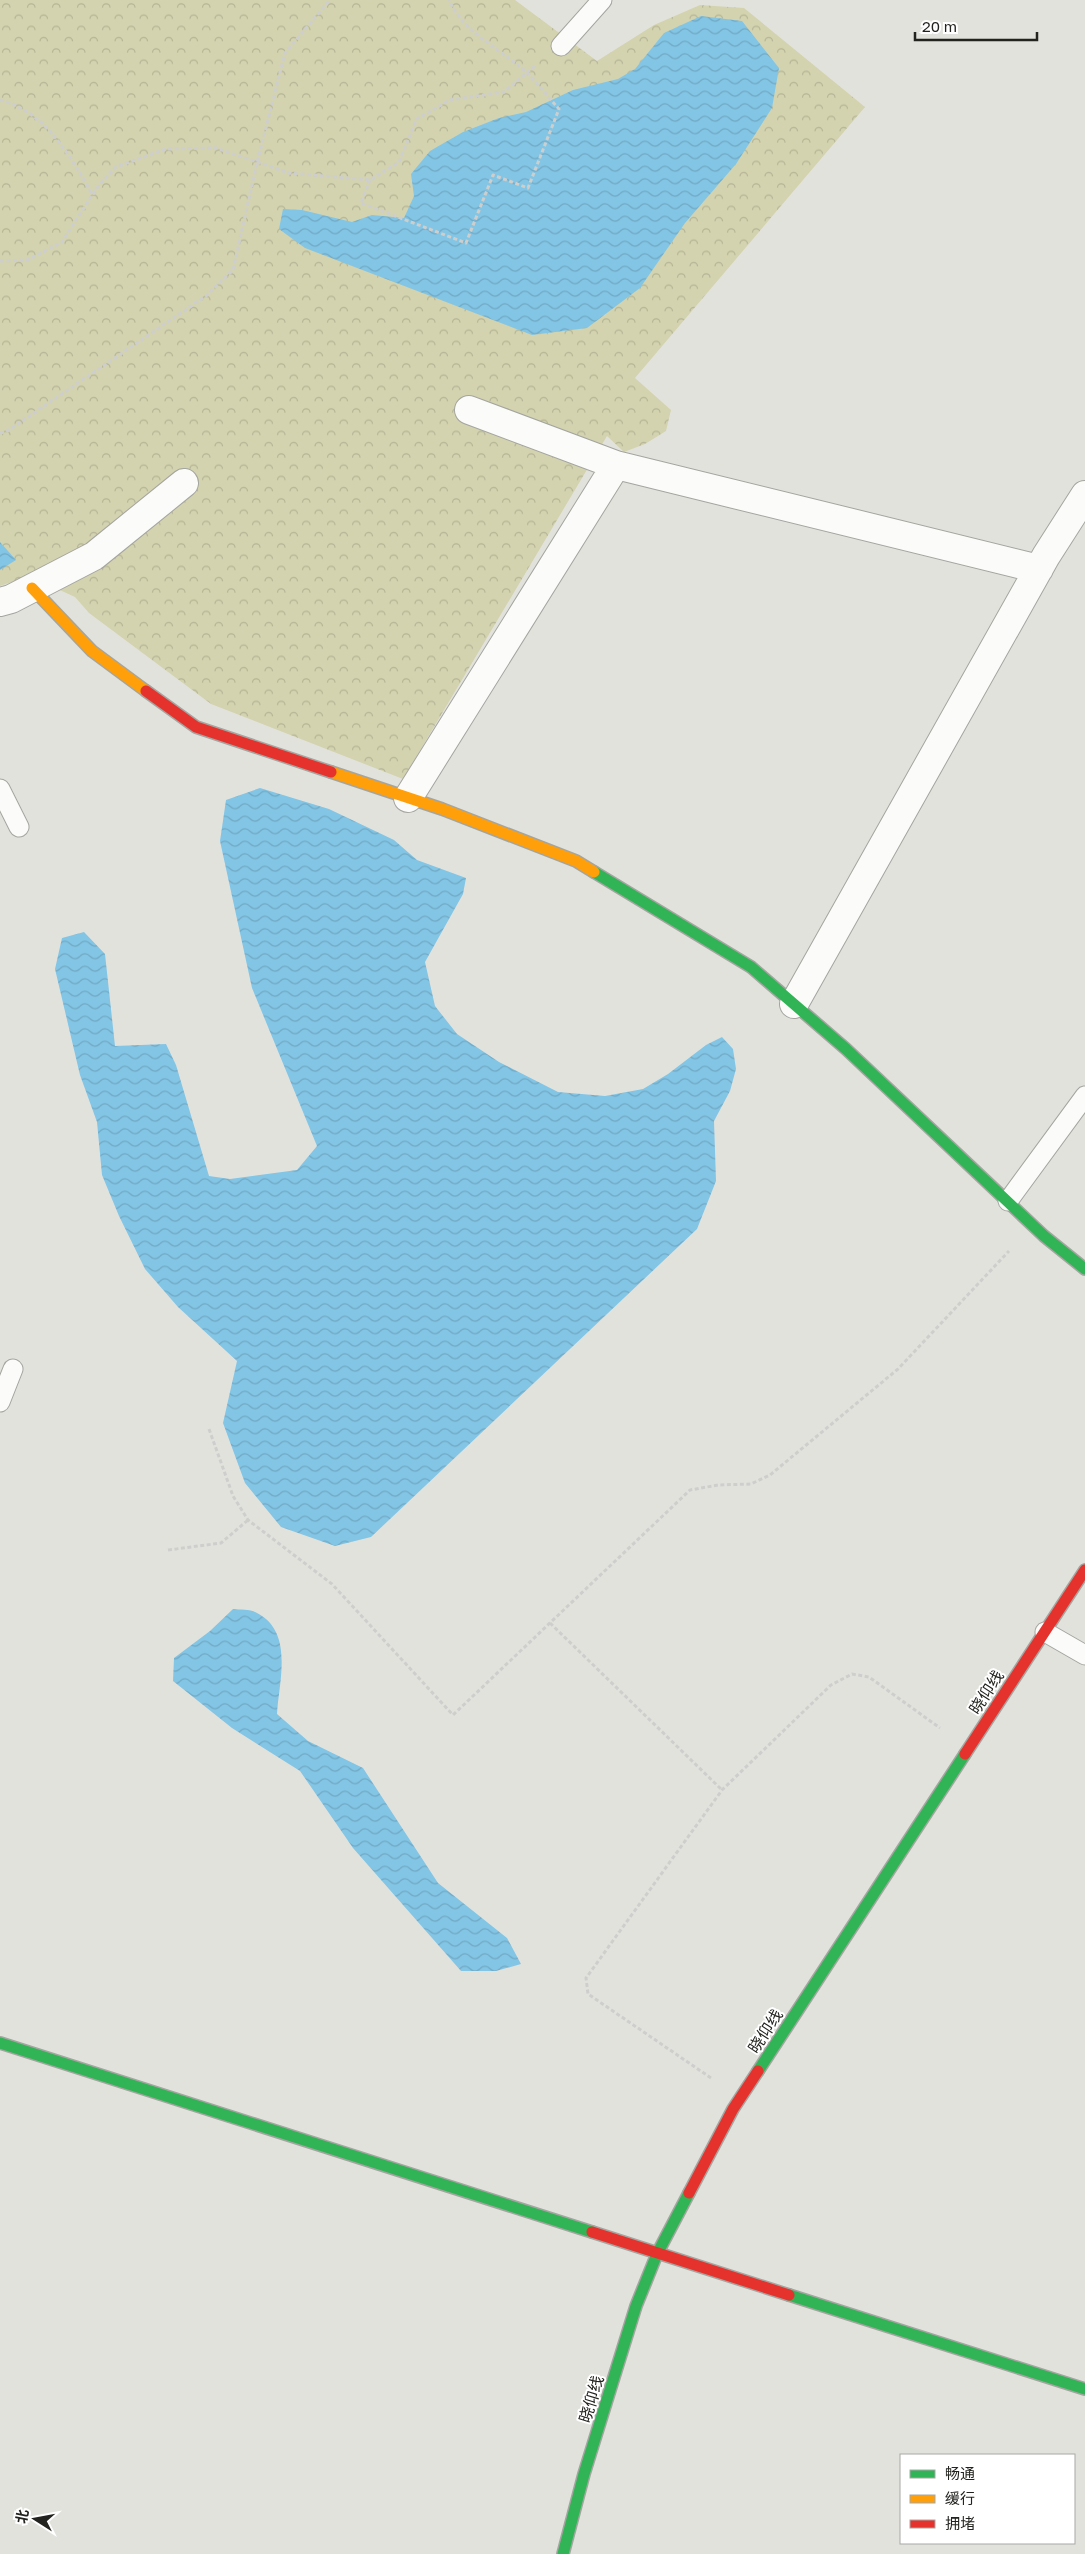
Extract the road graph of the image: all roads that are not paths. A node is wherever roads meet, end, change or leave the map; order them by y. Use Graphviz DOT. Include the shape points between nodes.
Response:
graph roads {
  1 [pos="602,0"];
  2 [pos="561,46"];
  3 [pos="469,410"];
  4 [pos="616,465"];
  5 [pos="184,483"];
  6 [pos="1085,495"];
  7 [pos="1039,569"];
  8 [pos="32,588"];
  9 [pos="0,602"];
  10 [pos="0,789"];
  11 [pos="408,798"];
  12 [pos="19,828"];
  13 [pos="794,1004"];
  14 [pos="1085,1096"];
  15 [pos="1008,1201"];
  16 [pos="1085,1269"];
  17 [pos="13,1368"];
  18 [pos="0,1402"];
  19 [pos="1085,1570"];
  20 [pos="1045,1632"];
  21 [pos="1085,1655"];
  22 [pos="0,2043"];
  23 [pos="658,2254"];
  24 [pos="1085,2389"];
  25 [pos="563,2554"];
  1 -- 2 [label="lane"];
  3 -- 4 [label="street"];
  4 -- 7 [label="street"];
  4 -- 11 [label="street"];
  5 -- 8 [label="street" via="94,556"];
  6 -- 7 [label="street"];
  7 -- 13 [label="street"];
  8 -- 9 [label="street"];
  8 -- 11 [label="street" via="92,651 196,726"];
  10 -- 12 [label="lane"];
  11 -- 13 [label="street" via="576,861 751,967"];
  13 -- 15 [label="street"];
  14 -- 15 [label="lane"];
  15 -- 16 [label="street"];
  17 -- 18 [label="lane"];
  19 -- 20 [label="street, 晓仰线"];
  20 -- 21 [label="lane"];
  20 -- 23 [label="street, 晓仰线" via="740,2098"];
  22 -- 23 [label="street"];
  23 -- 24 [label="street"];
  23 -- 25 [label="street, 晓仰线" via="636,2306"];
}
